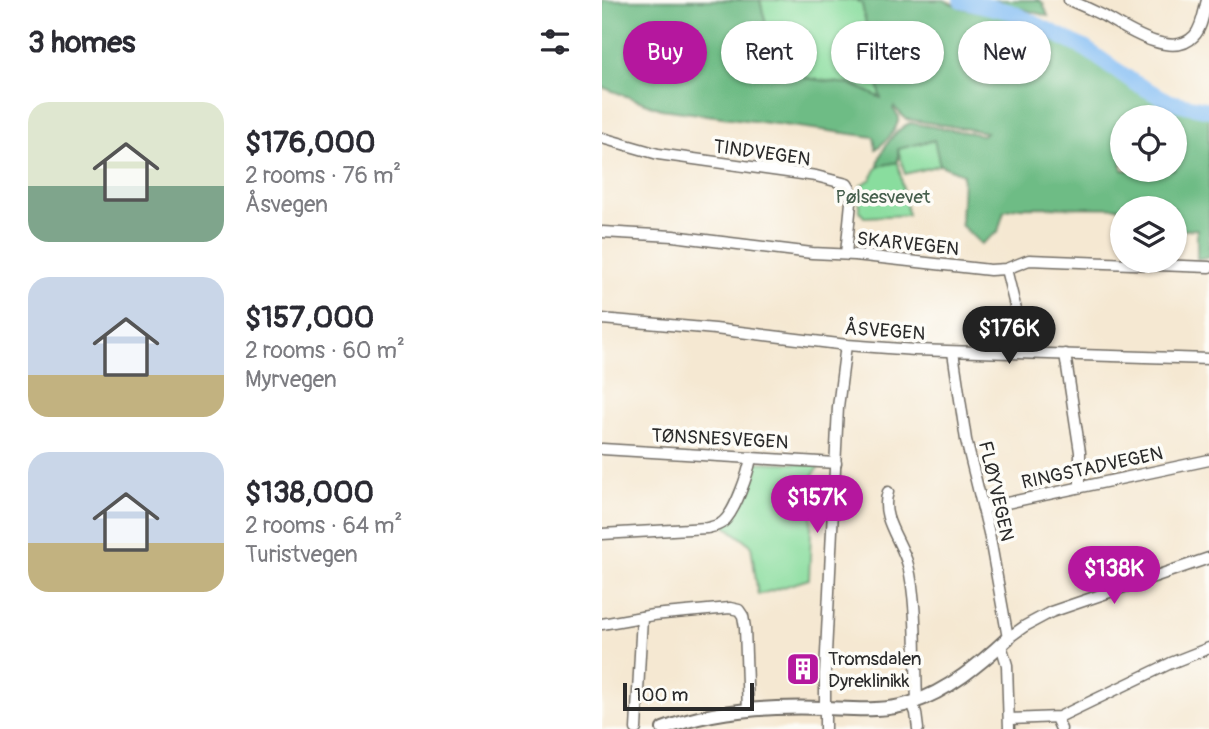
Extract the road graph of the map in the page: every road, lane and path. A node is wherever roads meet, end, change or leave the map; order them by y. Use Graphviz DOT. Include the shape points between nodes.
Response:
graph roads {
  1 [pos="1069,0"];
  2 [pos="1207,0"];
  3 [pos="602,138"];
  4 [pos="602,232"];
  5 [pos="846,254"];
  6 [pos="1209,267"];
  7 [pos="1006,269"];
  8 [pos="602,319"];
  9 [pos="846,345"];
  10 [pos="1021,351"];
  11 [pos="953,352"];
  12 [pos="1065,354"];
  13 [pos="1209,359"];
  14 [pos="602,449"];
  15 [pos="751,458"];
  16 [pos="1209,460"];
  17 [pos="836,463"];
  18 [pos="1080,486"];
  19 [pos="888,492"];
  20 [pos="983,508"];
  21 [pos="602,534"];
  22 [pos="1209,558"];
  23 [pos="642,617"];
  24 [pos="602,624"];
  25 [pos="1005,642"];
  26 [pos="1209,648"];
  27 [pos="915,702"];
  28 [pos="826,708"];
  29 [pos="748,711"];
  30 [pos="1056,718"];
  31 [pos="1009,724"];
  32 [pos="636,729"];
  33 [pos="663,729"];
  34 [pos="825,729"];
  35 [pos="918,729"];
  36 [pos="1061,729"];
  1 -- 2 [label="street" via="1166,45 1195,36"];
  3 -- 5 [label="street, TINDVEGEN" via="671,157 847,184 852,192"];
  4 -- 5 [label="street, SKARVEGEN"];
  5 -- 7 [label="street, SKARVEGEN"];
  6 -- 7 [label="street, SKARVEGEN" via="1029,260"];
  7 -- 10 [label="street"];
  8 -- 9 [label="street, ÅSVEGEN"];
  9 -- 11 [label="street, ÅSVEGEN"];
  9 -- 17 [label="street"];
  10 -- 11 [label="street, ÅSVEGEN"];
  10 -- 12 [label="street, ÅSVEGEN"];
  11 -- 20 [label="street, FLØYVEGEN" via="966,440"];
  12 -- 13 [label="street, ÅSVEGEN"];
  12 -- 18 [label="street" via="1080,452"];
  14 -- 15 [label="street, TØNSNESVEGEN"];
  15 -- 17 [label="street, TØNSNESVEGEN"];
  15 -- 21 [label="street" via="744,482 721,523 706,528"];
  16 -- 18 [label="street, RINGSTADVEGEN"];
  17 -- 28 [label="street"];
  18 -- 20 [label="street, RINGSTADVEGEN"];
  19 -- 27 [label="street" via="889,517 910,574"];
  20 -- 25 [label="street, FLØYVEGEN"];
  22 -- 25 [label="street" via="1051,612"];
  23 -- 24 [label="street"];
  23 -- 29 [label="street" via="730,608 741,612"];
  23 -- 32 [label="street"];
  25 -- 27 [label="street" via="972,669"];
  25 -- 31 [label="street, FLØYVEGEN"];
  26 -- 30 [label="street"];
  27 -- 28 [label="street"];
  27 -- 35 [label="street"];
  28 -- 29 [label="street"];
  28 -- 34 [label="street"];
  29 -- 33 [label="street" via="698,718"];
  30 -- 31 [label="street"];
  30 -- 36 [label="street"];
}
